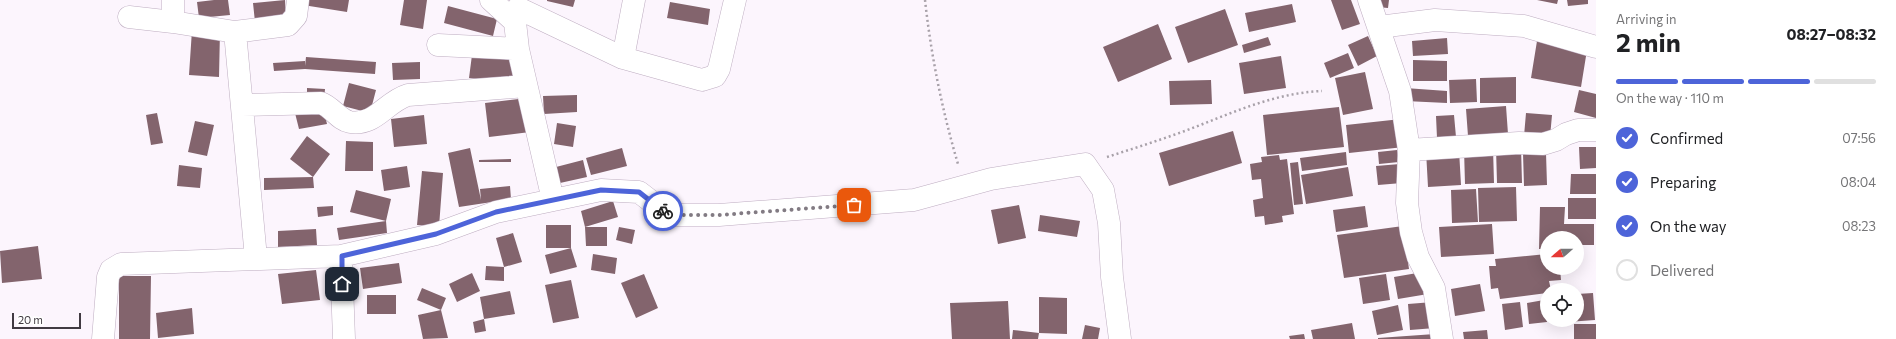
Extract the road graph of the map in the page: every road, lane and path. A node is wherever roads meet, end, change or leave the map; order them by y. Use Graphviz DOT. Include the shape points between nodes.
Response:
graph roads {
  1 [pos="173,0"];
  2 [pos="298,0"];
  3 [pos="491,0"];
  4 [pos="634,0"];
  5 [pos="735,0"];
  6 [pos="925,0"];
  7 [pos="1369,0"];
  8 [pos="518,10"];
  9 [pos="129,17"];
  10 [pos="173,22"];
  11 [pos="1379,27"];
  12 [pos="236,32"];
  13 [pos="438,45"];
  14 [pos="1596,47"];
  15 [pos="518,49"];
  16 [pos="623,58"];
  17 [pos="526,86"];
  18 [pos="1322,91"];
  19 [pos="242,106"];
  20 [pos="1596,130"];
  21 [pos="1409,150"];
  22 [pos="1085,164"];
  23 [pos="965,187"];
  24 [pos="553,200"];
  25 [pos="342,256"];
  26 [pos="256,258"];
  27 [pos="103,339"];
  28 [pos="344,339"];
  29 [pos="1120,339"];
  30 [pos="1442,339"];
  1 -- 10 [label="street"];
  2 -- 12 [label="street" via="296,16 288,25"];
  3 -- 8 [label="street"];
  4 -- 16 [label="street"];
  5 -- 16 [label="street" via="719,69 715,76 702,80"];
  6 -- 23 [label="path" via="930,41 948,132"];
  7 -- 11 [label="street"];
  8 -- 15 [label="street"];
  8 -- 16 [label="street"];
  9 -- 10 [label="street"];
  10 -- 12 [label="street"];
  11 -- 14 [label="street" via="1435,20 1524,26"];
  11 -- 21 [label="street" via="1400,91"];
  12 -- 19 [label="street"];
  13 -- 15 [label="street"];
  15 -- 17 [label="street"];
  17 -- 19 [label="street" via="408,95 397,98 370,120 350,122 344,120 328,105 321,103"];
  17 -- 24 [label="street"];
  18 -- 22 [label="path" via="1304,91 1274,98 1181,133"];
  19 -- 26 [label="street"];
  20 -- 21 [label="street" via="1578,130 1543,144 1519,143"];
  21 -- 30 [label="street" via="1407,203 1411,232 1418,257 1434,288"];
  22 -- 23 [label="street" via="991,179"];
  22 -- 29 [label="street" via="1103,190 1110,223 1112,277"];
  23 -- 24 [label="street" via="914,200 719,215 672,215 639,192 601,190"];
  24 -- 25 [label="street" via="496,212 436,234"];
  25 -- 26 [label="street"];
  25 -- 28 [label="street"];
  26 -- 27 [label="street" via="121,264 111,270 108,277"];
}
